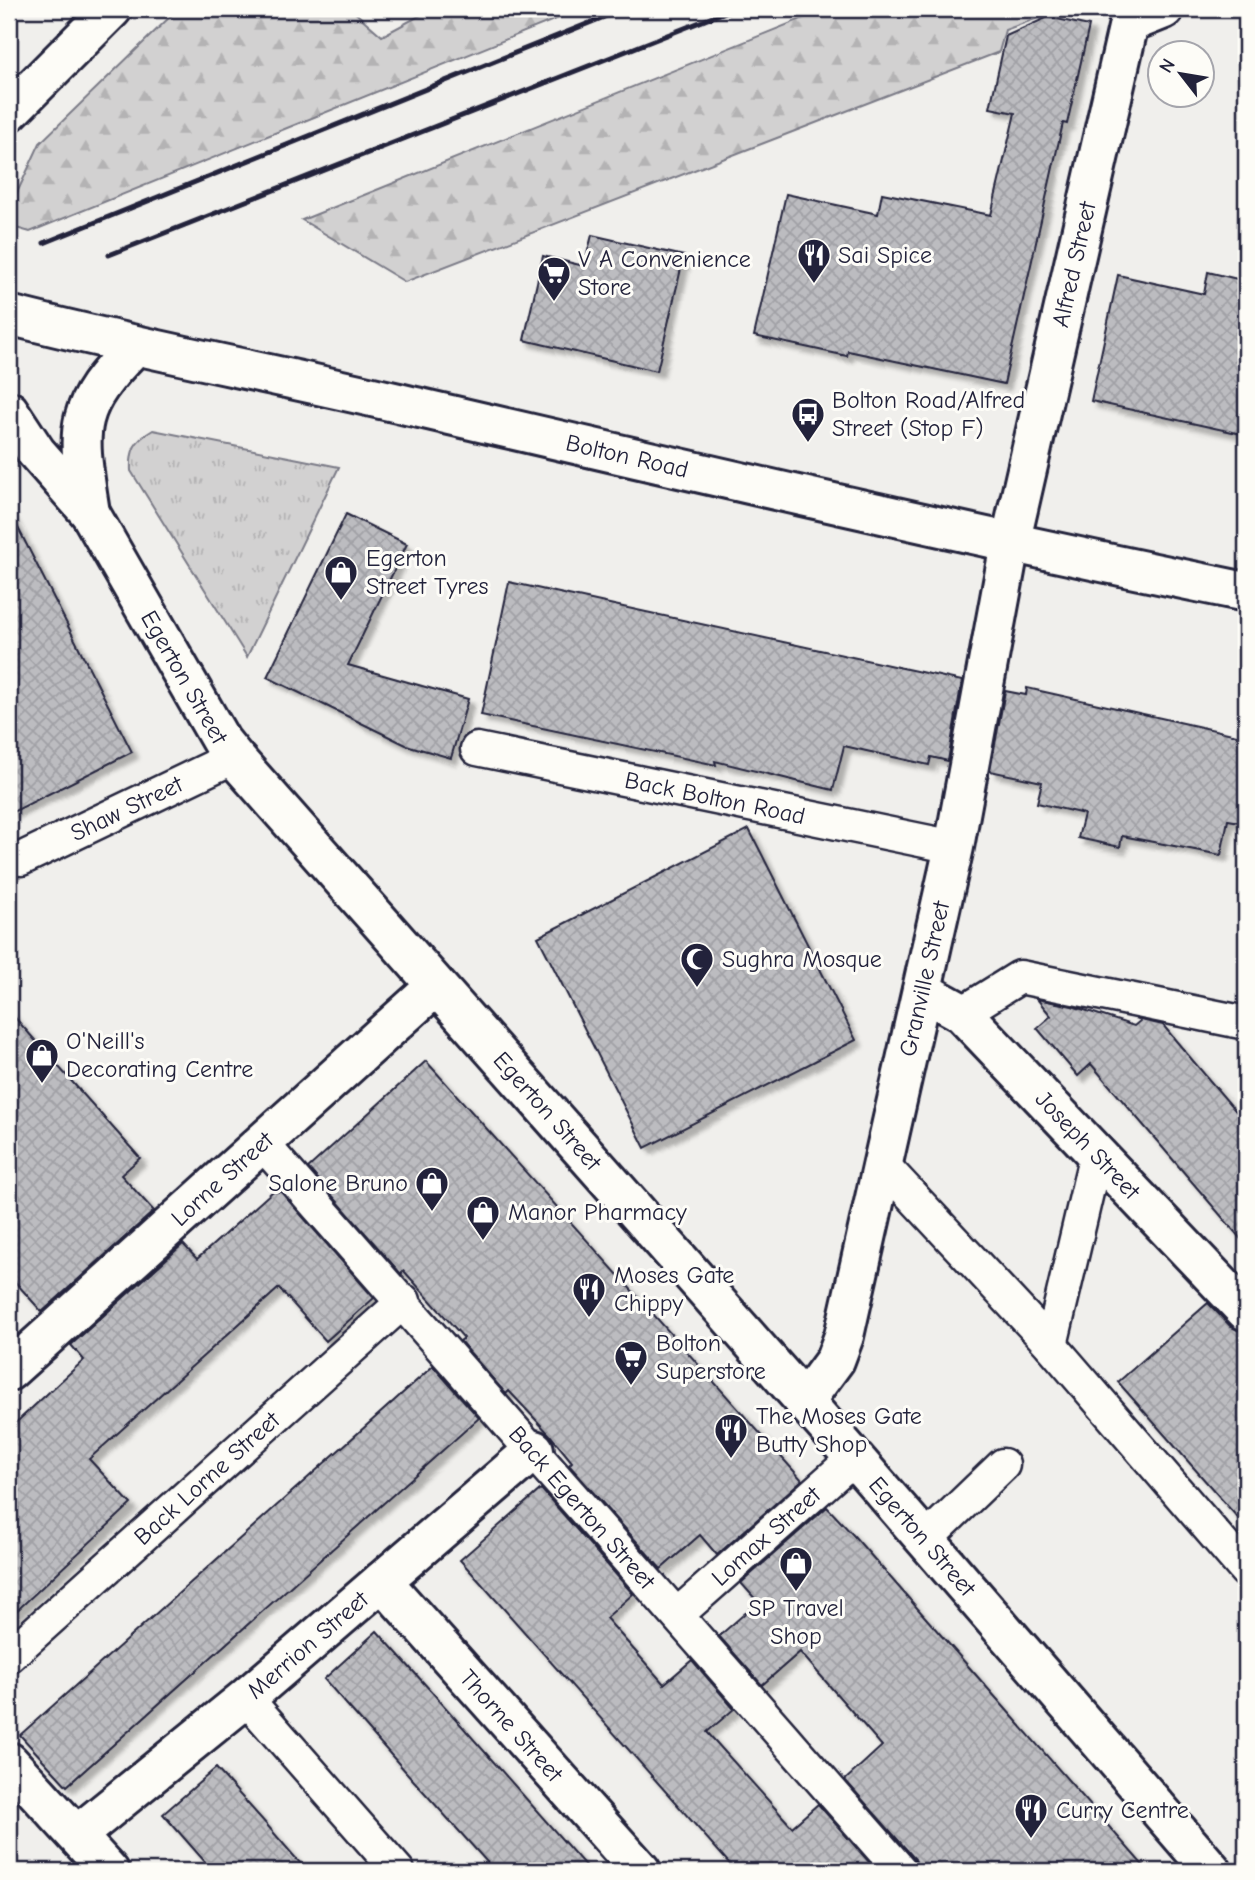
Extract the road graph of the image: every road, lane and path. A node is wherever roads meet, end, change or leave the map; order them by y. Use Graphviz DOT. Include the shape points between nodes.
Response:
graph roads {
  1 [pos="112,9"];
  2 [pos="1164,9"];
  3 [pos="9,112"];
  4 [pos="9,315"];
  5 [pos="134,347"];
  6 [pos="9,411"];
  7 [pos="90,513"];
  8 [pos="1010,544"];
  9 [pos="1246,592"];
  10 [pos="477,749"];
  11 [pos="234,757"];
  12 [pos="954,847"];
  13 [pos="21,859"];
  14 [pos="435,987"];
  15 [pos="922,991"];
  16 [pos="962,1013"];
  17 [pos="1246,1023"];
  18 [pos="262,1143"];
  19 [pos="1096,1154"];
  20 [pos="883,1165"];
  21 [pos="404,1301"];
  22 [pos="1246,1311"];
  23 [pos="1051,1345"];
  24 [pos="9,1371"];
  25 [pos="804,1402"];
  26 [pos="534,1450"];
  27 [pos="854,1458"];
  28 [pos="1003,1465"];
  29 [pos="925,1540"];
  30 [pos="1246,1571"];
  31 [pos="382,1581"];
  32 [pos="677,1615"];
  33 [pos="9,1656"];
  34 [pos="246,1698"];
  35 [pos="9,1762"];
  36 [pos="77,1835"];
  37 [pos="109,1871"];
  38 [pos="398,1871"];
  39 [pos="641,1871"];
  40 [pos="901,1871"];
  41 [pos="1212,1871"];
  1 -- 3 [label="street"];
  2 -- 8 [label="street, Alfred Street" via="1129,23"];
  4 -- 5 [label="street, Bolton Road"];
  5 -- 7 [label="street, Egerton Street" via="103,379 86,411 79,443"];
  5 -- 8 [label="street, Bolton Road"];
  6 -- 7 [label="street, Egerton Street" via="36,452"];
  7 -- 11 [label="street, Egerton Street"];
  8 -- 9 [label="street, Bolton Road"];
  8 -- 12 [label="street, Granville Street"];
  10 -- 12 [label="lane, Back Bolton Road"];
  11 -- 13 [label="lane, Shaw Street"];
  11 -- 14 [label="street, Egerton Street"];
  12 -- 15 [label="street, Granville Street"];
  14 -- 18 [label="street, Lorne Street"];
  14 -- 25 [label="street, Egerton Street"];
  15 -- 16 [label="street, Joseph Street"];
  15 -- 20 [label="street, Granville Street"];
  16 -- 17 [label="lane" via="1020,976"];
  16 -- 19 [label="street, Joseph Street"];
  18 -- 21 [label="lane, Back Egerton Street"];
  18 -- 24 [label="street, Lorne Street"];
  19 -- 22 [label="street, Joseph Street"];
  19 -- 23 [label="lane"];
  20 -- 23 [label="lane"];
  20 -- 25 [label="street, Granville Street" via="844,1336 835,1360"];
  21 -- 26 [label="lane, Back Egerton Street"];
  21 -- 33 [label="lane, Back Lorne Street"];
  23 -- 30 [label="lane"];
  25 -- 27 [label="street, Egerton Street"];
  26 -- 31 [label="street, Merrion Street"];
  26 -- 32 [label="lane, Back Egerton Street"];
  27 -- 29 [label="street, Egerton Street"];
  27 -- 32 [label="lane, Lomax Street"];
  28 -- 29 [label="lane"];
  29 -- 41 [label="street, Egerton Street"];
  31 -- 34 [label="street, Merrion Street"];
  31 -- 39 [label="street, Thorne Street"];
  32 -- 40 [label="lane, Back Egerton Street"];
  34 -- 36 [label="street, Merrion Street"];
  34 -- 38 [label="lane"];
  35 -- 36 [label="street"];
  36 -- 37 [label="street"];
}
